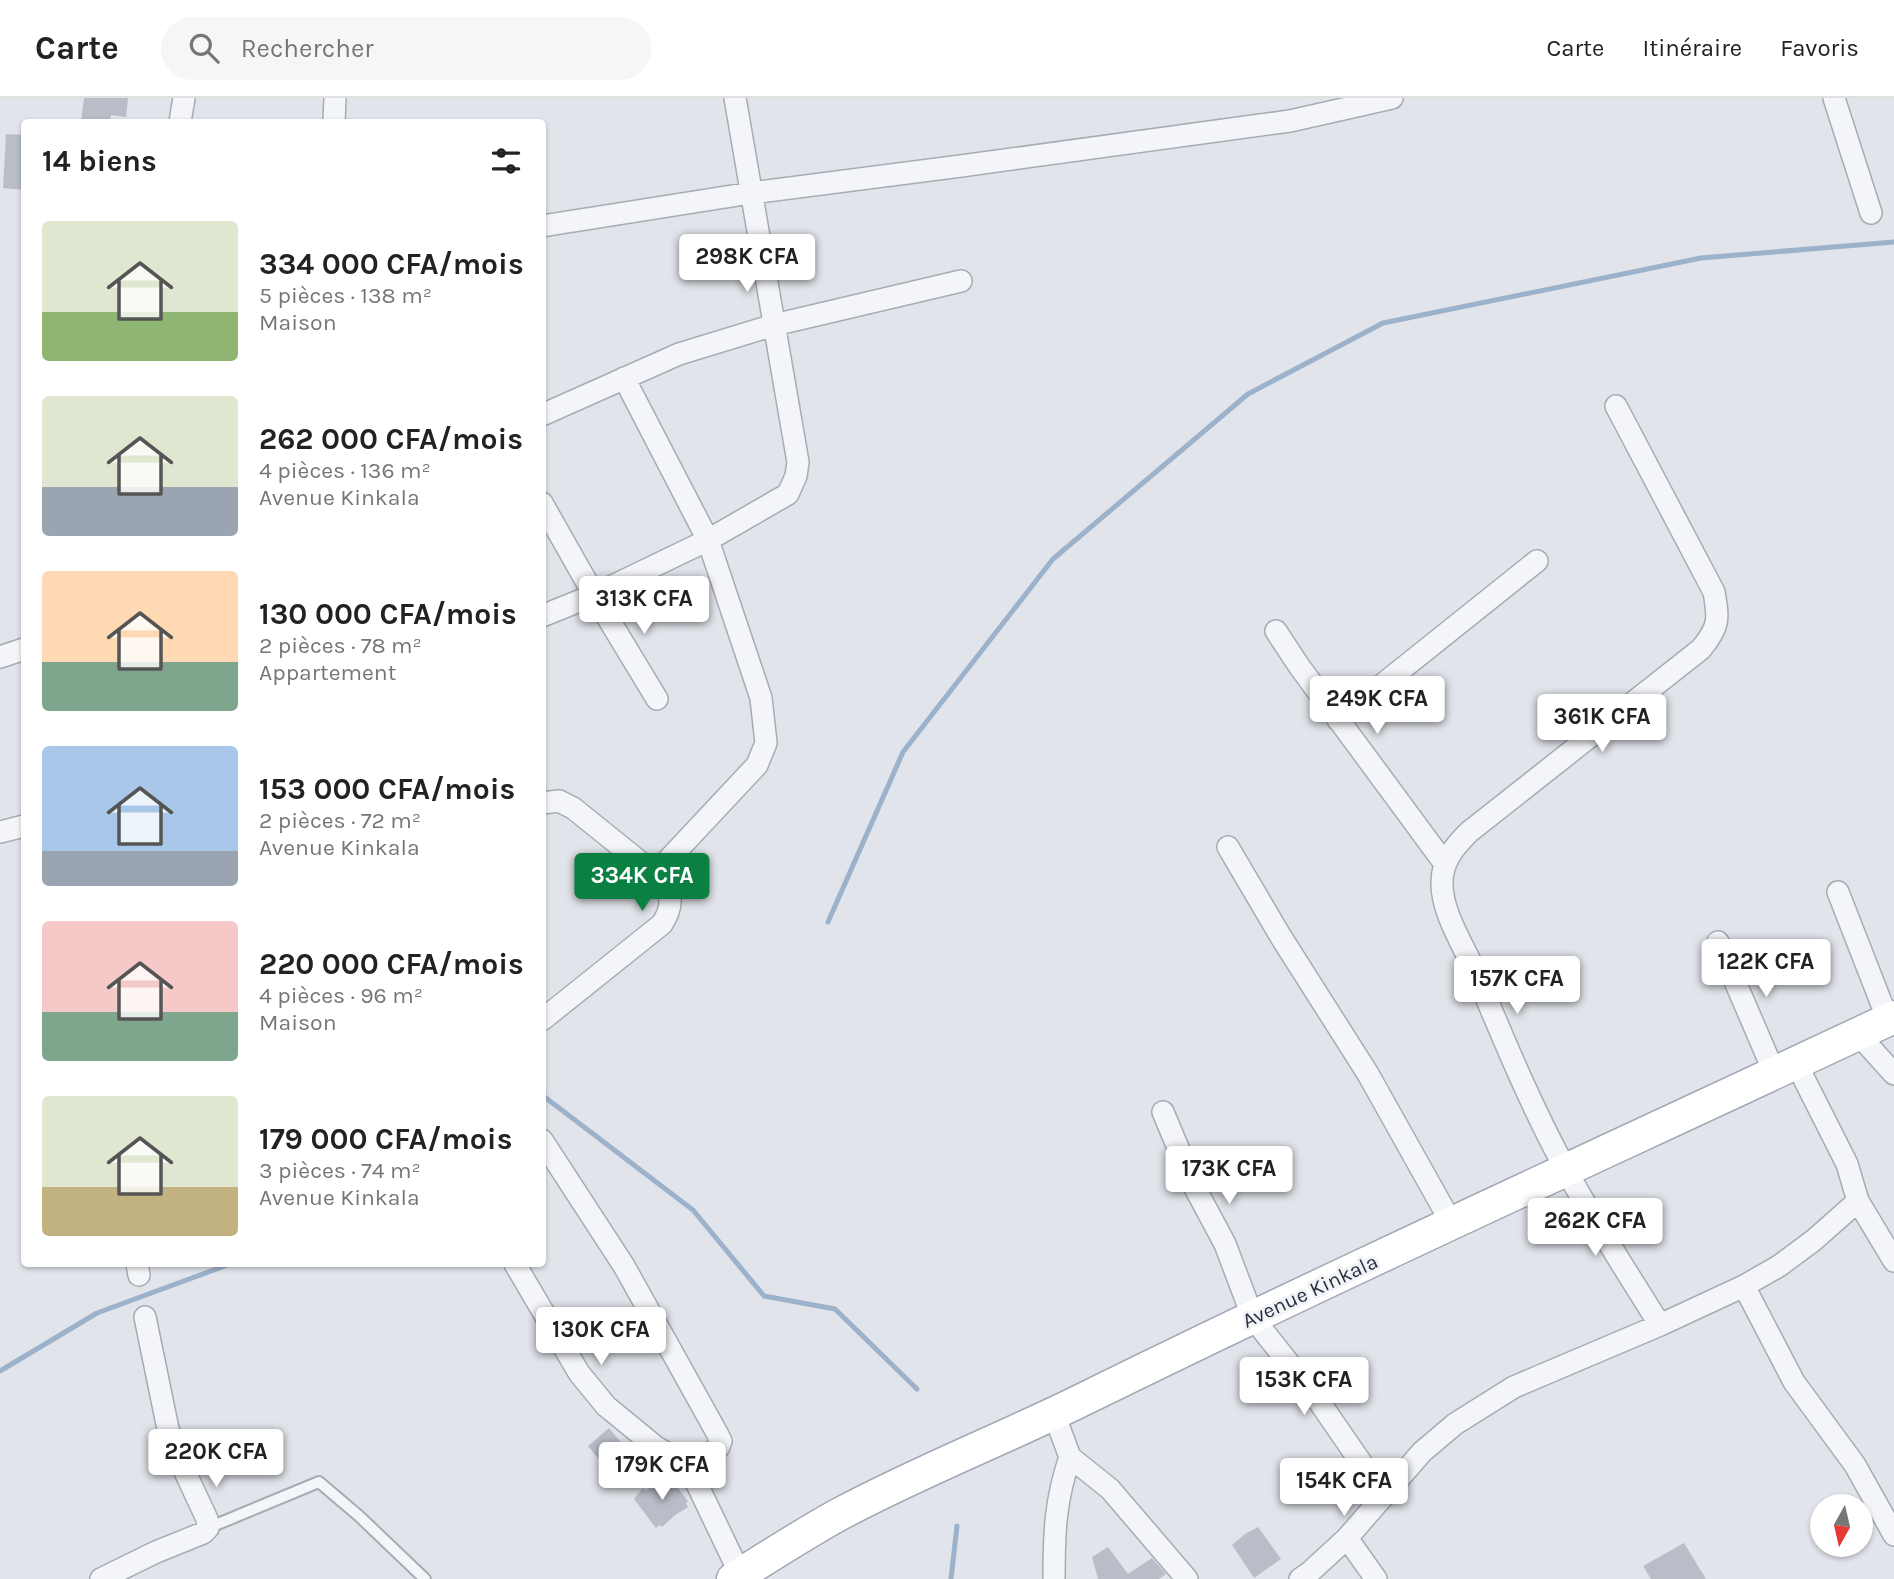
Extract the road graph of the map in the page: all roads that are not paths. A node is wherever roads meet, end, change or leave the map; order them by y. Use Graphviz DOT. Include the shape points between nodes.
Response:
graph roads {
  1 [pos="184,98"];
  2 [pos="335,98"];
  3 [pos="734,98"];
  4 [pos="1392,98"];
  5 [pos="1834,98"];
  6 [pos="180,119"];
  7 [pos="334,119"];
  8 [pos="751,192"];
  9 [pos="1871,213"];
  10 [pos="546,225"];
  11 [pos="961,281"];
  12 [pos="774,325"];
  13 [pos="624,377"];
  14 [pos="1616,405"];
  15 [pos="546,413"];
  16 [pos="546,510"];
  17 [pos="708,540"];
  18 [pos="1537,561"];
  19 [pos="594,595"];
  20 [pos="546,614"];
  21 [pos="1276,631"];
  22 [pos="21,650"];
  23 [pos="0,657"];
  24 [pos="657,699"];
  25 [pos="1338,720"];
  26 [pos="546,803"];
  27 [pos="21,827"];
  28 [pos="0,832"];
  29 [pos="1228,847"];
  30 [pos="1445,864"];
  31 [pos="655,874"];
  32 [pos="1838,892"];
  33 [pos="1718,942"];
  34 [pos="546,1017"];
  35 [pos="1891,1018"];
  36 [pos="1858,1034"];
  37 [pos="1785,1068"];
  38 [pos="1894,1074"];
  39 [pos="1163,1112"];
  40 [pos="546,1146"];
  41 [pos="1566,1170"];
  42 [pos="1858,1201"];
  43 [pos="1452,1224"];
  44 [pos="1894,1261"];
  45 [pos="517,1267"];
  46 [pos="1744,1286"];
  47 [pos="145,1318"];
  48 [pos="1253,1318"];
  49 [pos="1660,1325"];
  50 [pos="1054,1414"];
  51 [pos="1070,1457"];
  52 [pos="687,1469"];
  53 [pos="1384,1496"];
  54 [pos="208,1528"];
  55 [pos="1894,1535"];
  56 [pos="1347,1538"];
  57 [pos="737,1577"];
  58 [pos="101,1579"];
  59 [pos="425,1579"];
  60 [pos="1054,1579"];
  61 [pos="1187,1579"];
  62 [pos="1300,1579"];
  63 [pos="1376,1579"];
  1 -- 6 [label="street"];
  2 -- 7 [label="street"];
  3 -- 8 [label="street"];
  4 -- 8 [label="street" via="1290,121"];
  5 -- 9 [label="street"];
  8 -- 10 [label="street"];
  8 -- 12 [label="street"];
  11 -- 12 [label="street"];
  12 -- 13 [label="street" via="679,354"];
  12 -- 17 [label="street" via="798,462 796,476 788,494"];
  13 -- 15 [label="street"];
  13 -- 17 [label="street"];
  14 -- 30 [label="street" via="1714,592 1717,622 1701,649 1469,832"];
  16 -- 19 [label="street"];
  17 -- 19 [label="street"];
  17 -- 31 [label="street" via="761,698 766,743 757,765"];
  18 -- 25 [label="street"];
  19 -- 20 [label="street"];
  19 -- 24 [label="street"];
  21 -- 25 [label="street"];
  22 -- 23 [label="street"];
  25 -- 30 [label="street"];
  26 -- 31 [label="street" via="573,808"];
  27 -- 28 [label="street"];
  29 -- 43 [label="street" via="1368,1074"];
  30 -- 41 [label="street" via="1441,882 1446,911"];
  31 -- 34 [label="street" via="666,885 670,899 662,924"];
  32 -- 35 [label="street"];
  33 -- 37 [label="street"];
  35 -- 36 [label="main road, Avenue Kinkala"];
  36 -- 37 [label="main road, Avenue Kinkala"];
  36 -- 38 [label="street"];
  37 -- 41 [label="main road, Avenue Kinkala"];
  37 -- 42 [label="street" via="1847,1164"];
  39 -- 48 [label="street" via="1225,1244"];
  40 -- 52 [label="street" via="624,1266 718,1433 719,1447"];
  41 -- 43 [label="main road, Avenue Kinkala"];
  41 -- 49 [label="street"];
  42 -- 44 [label="street"];
  42 -- 46 [label="street" via="1814,1240"];
  43 -- 48 [label="main road, Avenue Kinkala"];
  45 -- 52 [label="street" via="579,1373 606,1406"];
  46 -- 49 [label="street"];
  46 -- 55 [label="street" via="1794,1382 1855,1465"];
  47 -- 54 [label="street" via="168,1429"];
  48 -- 50 [label="main road, Avenue Kinkala"];
  48 -- 53 [label="street" via="1318,1400"];
  49 -- 53 [label="street" via="1514,1387 1455,1424 1422,1452"];
  50 -- 51 [label="street"];
  50 -- 57 [label="main road, Avenue Kinkala" via="841,1514"];
  51 -- 60 [label="street" via="1060,1486"];
  51 -- 61 [label="street" via="1110,1489"];
  52 -- 57 [label="street"];
  53 -- 56 [label="street"];
  54 -- 58 [label="street"];
  54 -- 59 [label="lane" via="320,1482"];
  56 -- 62 [label="street"];
  56 -- 63 [label="street"];
}
